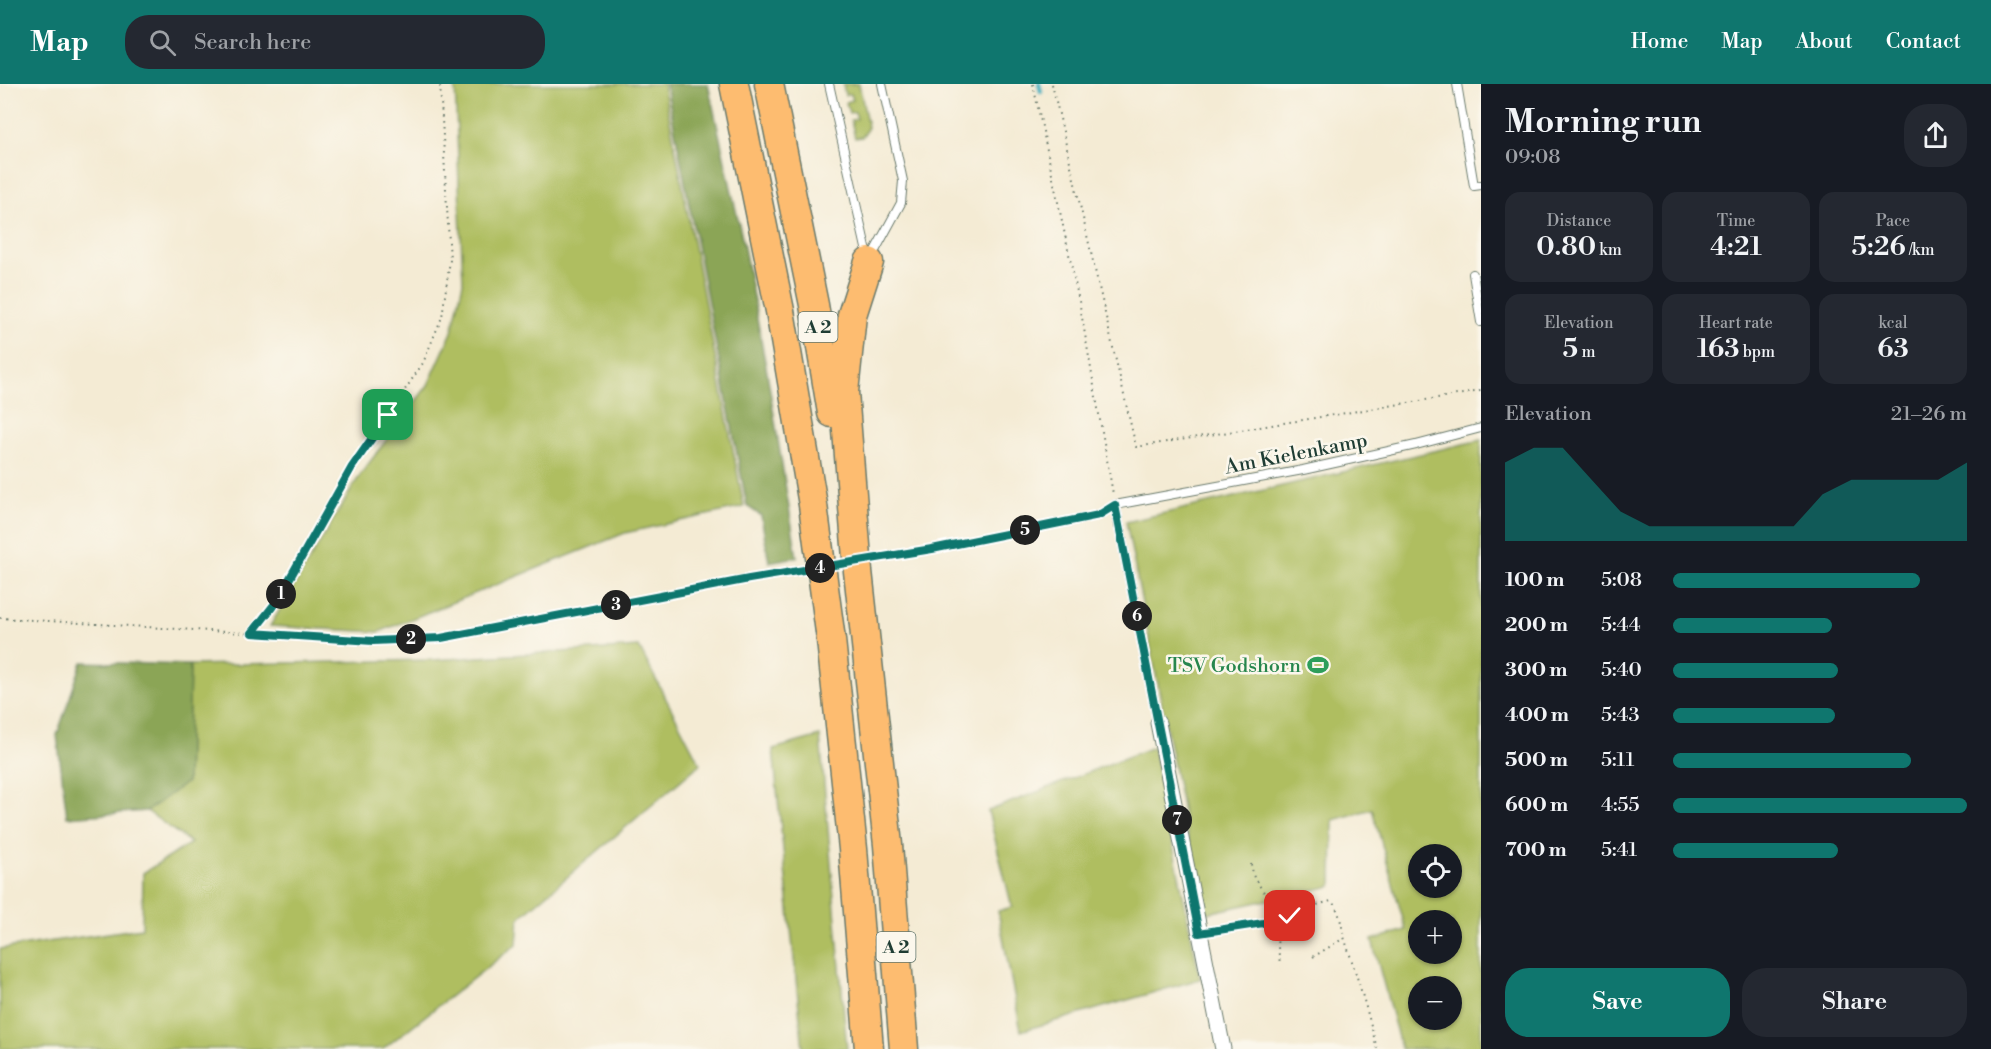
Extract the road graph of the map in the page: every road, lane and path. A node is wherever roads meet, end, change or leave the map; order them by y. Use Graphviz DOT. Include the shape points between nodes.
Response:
graph roads {
  1 [pos="440,84"];
  2 [pos="734,84"];
  3 [pos="769,84"];
  4 [pos="829,84"];
  5 [pos="882,84"];
  6 [pos="1033,84"];
  7 [pos="1052,84"];
  8 [pos="1457,84"];
  9 [pos="1481,185"];
  10 [pos="869,262"];
  11 [pos="1473,274"];
  12 [pos="1481,322"];
  13 [pos="1481,391"];
  14 [pos="1481,428"];
  15 [pos="1115,505"];
  16 [pos="858,572"];
  17 [pos="0,618"];
  18 [pos="252,633"];
  19 [pos="1158,723"];
  20 [pos="1251,864"];
  21 [pos="1276,921"];
  22 [pos="1199,933"];
  23 [pos="1344,938"];
  24 [pos="1313,957"];
  25 [pos="1280,964"];
  26 [pos="869,1049"];
  27 [pos="904,1049"];
  28 [pos="1223,1049"];
  29 [pos="1377,1049"];
  1 -- 18 [label="path" via="450,260 442,317 423,363 352,467 277,601"];
  2 -- 26 [label="highway, A 2" via="780,311 813,505 853,849"];
  3 -- 16 [label="highway, A 2" via="814,305"];
  4 -- 10 [label="lane"];
  5 -- 10 [label="lane" via="903,193 901,204"];
  6 -- 15 [label="path" via="1080,306"];
  7 -- 13 [label="path" via="1136,447"];
  8 -- 9 [label="lane" via="1474,186"];
  10 -- 16 [label="highway" via="852,315 844,392"];
  11 -- 12 [label="lane"];
  14 -- 15 [label="lane, Am Kielenkamp" via="1304,470"];
  15 -- 18 [label="path, bridge" via="1099,515 932,549 749,579 441,638 373,641"];
  15 -- 19 [label="lane"];
  16 -- 27 [label="highway, A 2" via="887,833"];
  17 -- 18 [label="path"];
  19 -- 22 [label="street"];
  20 -- 21 [label="path" via="1254,878 1273,904"];
  21 -- 22 [label="path"];
  21 -- 23 [label="path" via="1331,901 1337,907"];
  21 -- 25 [label="path"];
  22 -- 28 [label="street"];
  23 -- 24 [label="path"];
  23 -- 29 [label="path"];
}
